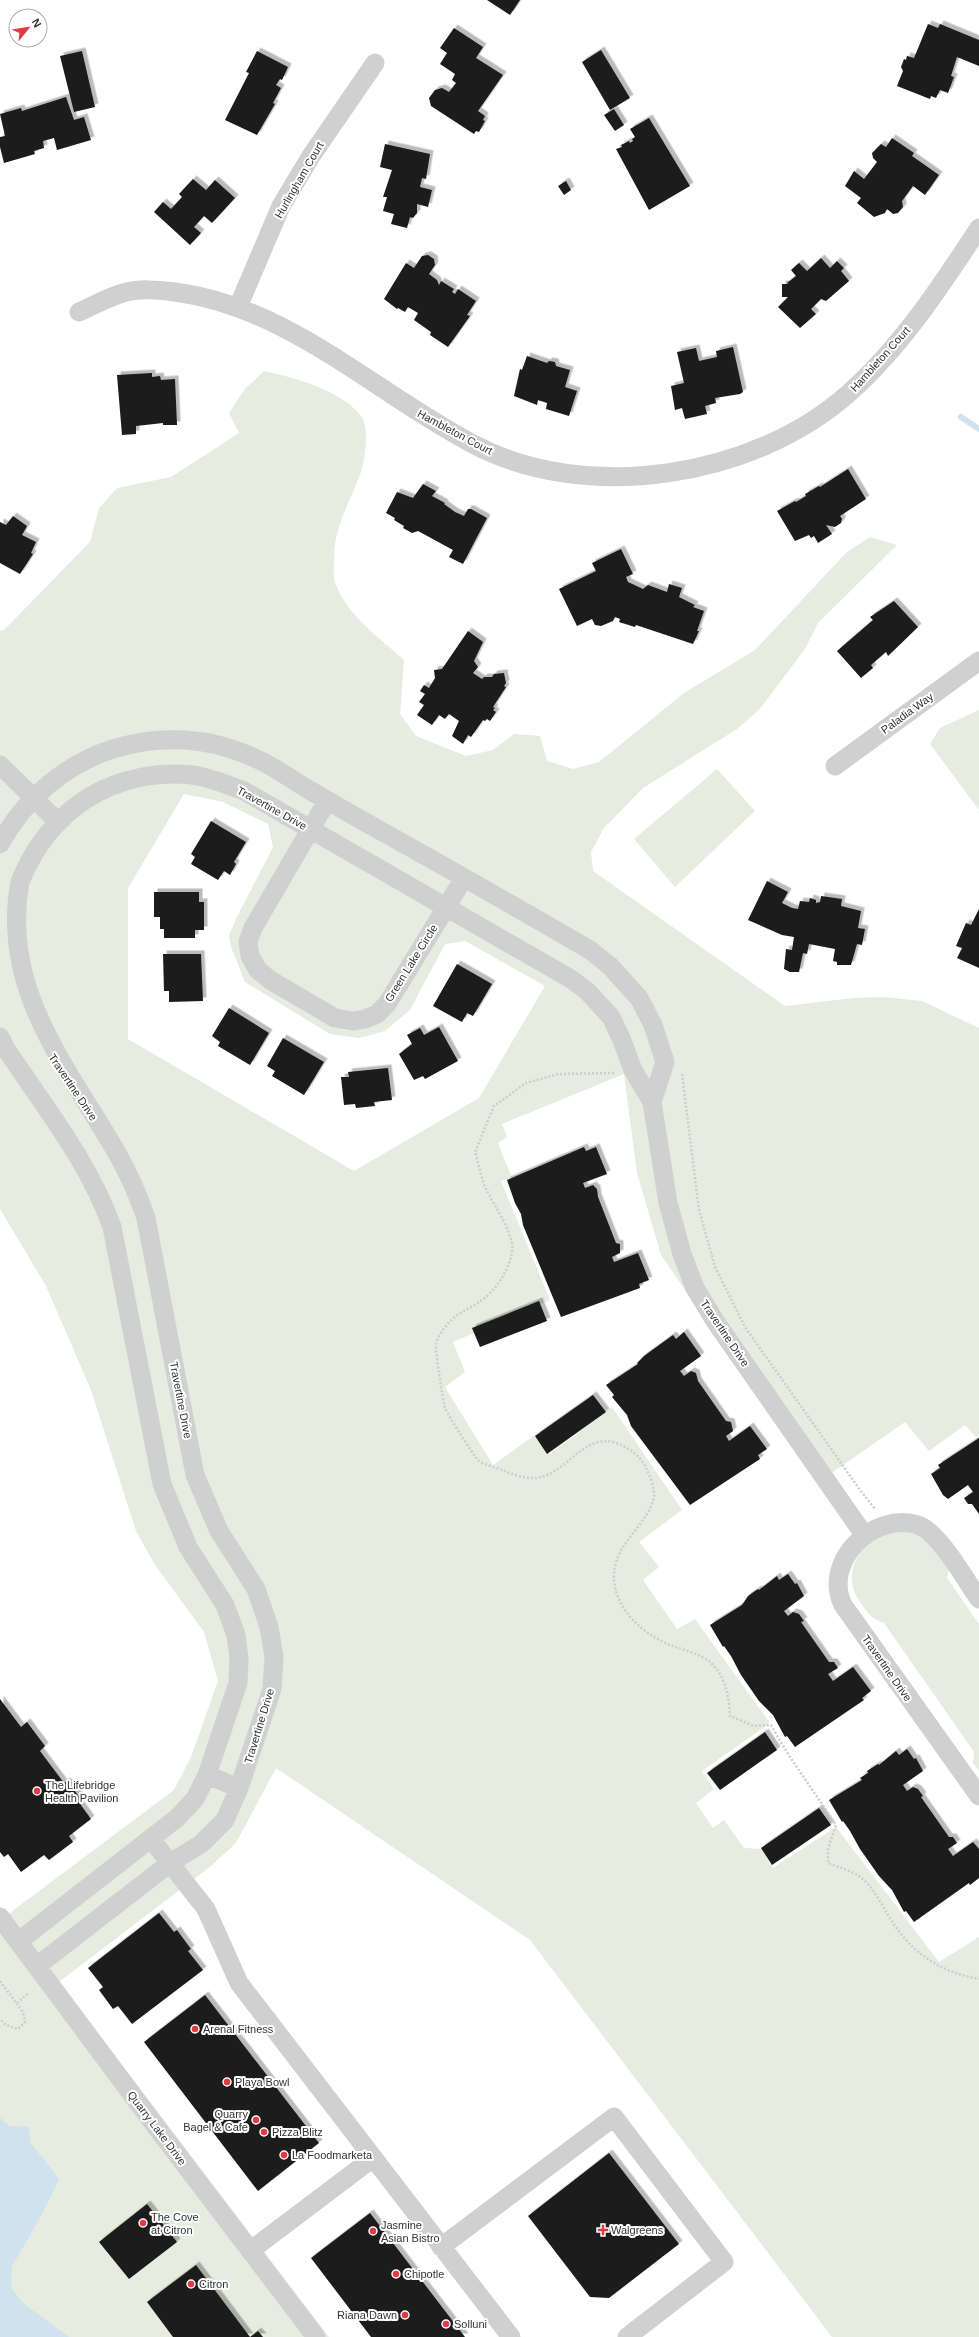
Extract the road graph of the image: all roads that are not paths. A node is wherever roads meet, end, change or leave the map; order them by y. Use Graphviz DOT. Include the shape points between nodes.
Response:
graph roads {
  1 [pos="375,63"];
  2 [pos="979,228"];
  3 [pos="238,306"];
  4 [pos="79,312"];
  5 [pos="979,661"];
  6 [pos="0,765"];
  7 [pos="835,766"];
  8 [pos="33,797"];
  9 [pos="326,800"];
  10 [pos="58,822"];
  11 [pos="310,829"];
  12 [pos="0,844"];
  13 [pos="464,878"];
  14 [pos="446,906"];
  15 [pos="0,1037"];
  16 [pos="652,1102"];
  17 [pos="865,1536"];
  18 [pos="979,1599"];
  19 [pos="207,1775"];
  20 [pos="239,1788"];
  21 [pos="979,1796"];
  22 [pos="151,1839"];
  23 [pos="170,1863"];
  24 [pos="0,1917"];
  25 [pos="19,1941"];
  26 [pos="37,1966"];
  27 [pos="373,2158"];
  28 [pos="442,2247"];
  29 [pos="250,2251"];
  30 [pos="316,2337"];
  31 [pos="511,2337"];
  32 [pos="627,2337"];
  1 -- 3 [label="street, Hurlingham Court" via="311,156 281,206"];
  2 -- 3 [label="street, Hambleton Court" via="909,328 848,394 820,415 743,454 695,468 649,475 581,475 548,471 511,460 441,426 312,343 273,321"];
  3 -- 4 [label="street, Hambleton Court" via="189,294 155,290 123,293"];
  5 -- 7 [label="street, Paladia Way"];
  6 -- 8 [label="street"];
  8 -- 9 [label="street" via="61,773 106,751 133,743 197,740 259,760"];
  8 -- 10 [label="street"];
  8 -- 12 [label="street" via="11,824"];
  9 -- 11 [label="street, Green Lake Circle"];
  9 -- 13 [label="street"];
  10 -- 11 [label="street, Travertine Drive" via="80,802 118,783 140,777 192,775 244,791"];
  10 -- 20 [label="street, Travertine Drive" via="40,843 24,872 14,898 9,919 14,974 21,999 36,1032 117,1152 134,1185 146,1218 195,1475 219,1531 256,1589 269,1627 274,1657 272,1689"];
  11 -- 14 [label="street, Travertine Drive"];
  11 -- 14 [label="street, Green Lake Circle" via="253,928 248,942 250,956 258,970 270,980 335,1018 365,1019 377,1014 387,1004"];
  13 -- 14 [label="street, Green Lake Circle"];
  13 -- 16 [label="street, Travertine Drive" via="590,950 610,966 639,998 653,1025 665,1062"];
  14 -- 16 [label="street, Travertine Drive" via="571,979 587,991 611,1017 633,1070"];
  15 -- 19 [label="street" via="87,1170 102,1199 112,1227 162,1484 188,1548 225,1604 236,1635 239,1658 238,1683"];
  16 -- 17 [label="street, Travertine Drive" via="668,1203 682,1254 695,1288 715,1321"];
  17 -- 18 [label="street, Travertine Drive" via="884,1526 902,1522 919,1525 934,1536"];
  17 -- 21 [label="street, Travertine Drive" via="849,1550 840,1565 837,1594"];
  19 -- 20 [label="street"];
  19 -- 22 [label="street" via="195,1800 178,1818"];
  20 -- 23 [label="street, Travertine Drive" via="224,1820 201,1844"];
  22 -- 23 [label="street"];
  22 -- 25 [label="street"];
  23 -- 26 [label="street, Travertine Drive"];
  23 -- 27 [label="street" via="206,1909 239,1983"];
  24 -- 25 [label="street, Quarry Lake Drive"];
  25 -- 26 [label="street, Quarry Lake Drive"];
  26 -- 29 [label="street, Quarry Lake Drive"];
  27 -- 28 [label="street"];
  27 -- 29 [label="street"];
  28 -- 31 [label="street"];
  28 -- 32 [label="street" via="614,2116 724,2262"];
  29 -- 30 [label="street, Quarry Lake Drive"];
}
